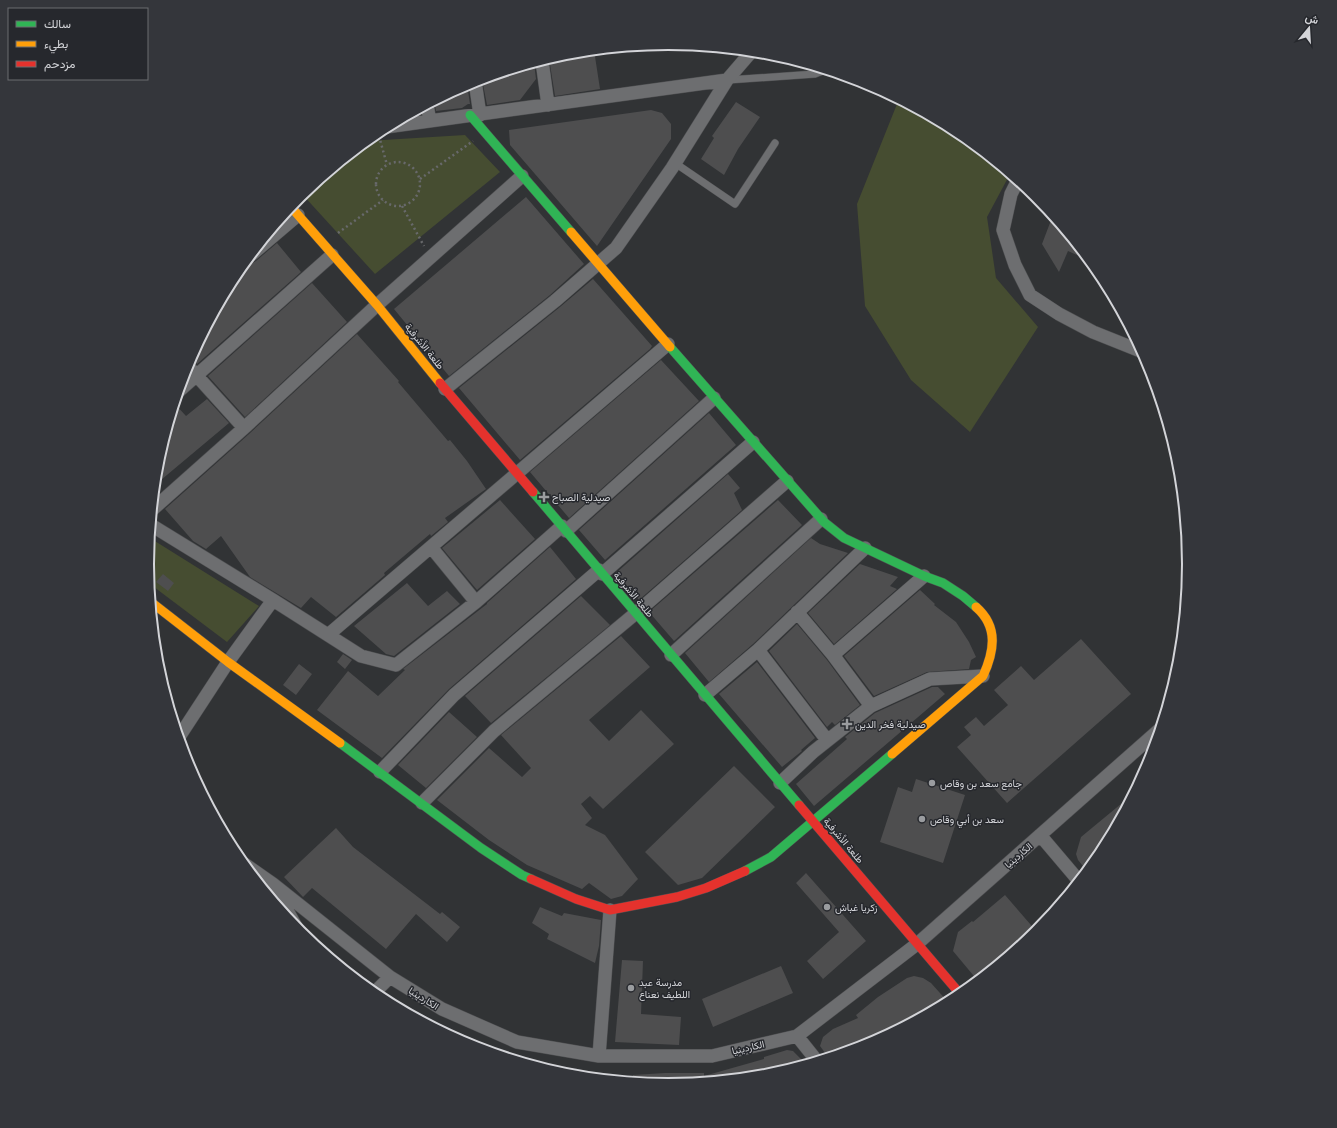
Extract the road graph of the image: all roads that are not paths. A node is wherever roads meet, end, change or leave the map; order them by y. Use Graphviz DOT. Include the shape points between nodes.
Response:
graph roads {
  1 [pos="748,56"];
  2 [pos="543,66"];
  3 [pos="818,73"];
  4 [pos="727,80"];
  5 [pos="475,88"];
  6 [pos="548,105"];
  7 [pos="428,110"];
  8 [pos="475,115"];
  9 [pos="430,121"];
  10 [pos="403,125"];
  11 [pos="775,143"];
  12 [pos="675,163"];
  13 [pos="522,176"];
  14 [pos="1015,186"];
  15 [pos="295,212"];
  16 [pos="332,255"];
  17 [pos="598,263"];
  18 [pos="377,305"];
  19 [pos="668,344"];
  20 [pos="1134,349"];
  21 [pos="192,371"];
  22 [pos="196,376"];
  23 [pos="188,383"];
  24 [pos="445,389"];
  25 [pos="714,398"];
  26 [pos="244,428"];
  27 [pos="753,442"];
  28 [pos="517,472"];
  29 [pos="787,480"];
  30 [pos="158,504"];
  31 [pos="821,519"];
  32 [pos="156,528"];
  33 [pos="564,529"];
  34 [pos="431,547"];
  35 [pos="865,548"];
  36 [pos="601,572"];
  37 [pos="924,576"];
  38 [pos="273,600"];
  39 [pos="476,602"];
  40 [pos="157,606"];
  41 [pos="797,612"];
  42 [pos="636,613"];
  43 [pos="328,635"];
  44 [pos="758,650"];
  45 [pos="672,655"];
  46 [pos="834,655"];
  47 [pos="228,662"];
  48 [pos="983,676"];
  49 [pos="705,695"];
  50 [pos="871,706"];
  51 [pos="183,731"];
  52 [pos="1153,736"];
  53 [pos="827,740"];
  54 [pos="380,772"];
  55 [pos="780,783"];
  56 [pos="422,803"];
  57 [pos="813,820"];
  58 [pos="1040,835"];
  59 [pos="259,875"];
  60 [pos="1076,877"];
  61 [pos="272,884"];
  62 [pos="285,906"];
  63 [pos="610,910"];
  64 [pos="917,944"];
  65 [pos="390,977"];
  66 [pos="379,988"];
  67 [pos="956,989"];
  68 [pos="797,1036"];
  69 [pos="599,1056"];
  70 [pos="814,1057"];
  1 -- 4 [label="street"];
  2 -- 6 [label="street"];
  3 -- 4 [label="lane"];
  4 -- 6 [label="street"];
  4 -- 12 [label="street"];
  5 -- 8 [label="street"];
  6 -- 8 [label="street"];
  7 -- 9 [label="street"];
  8 -- 9 [label="street"];
  8 -- 13 [label="street" via="484,131"];
  9 -- 10 [label="street"];
  11 -- 12 [label="lane" via="735,204"];
  12 -- 17 [label="street" via="616,248"];
  13 -- 17 [label="street"];
  13 -- 18 [label="street"];
  14 -- 20 [label="street" via="1003,230 1015,265 1030,295 1093,332"];
  15 -- 16 [label="street, طلعة الأشرفية"];
  16 -- 18 [label="street, طلعة الأشرفية"];
  16 -- 22 [label="street"];
  17 -- 19 [label="street"];
  17 -- 24 [label="street"];
  18 -- 24 [label="street, طلعة الأشرفية"];
  18 -- 26 [label="street"];
  19 -- 25 [label="street"];
  19 -- 28 [label="street"];
  21 -- 22 [label="street"];
  22 -- 23 [label="street"];
  22 -- 26 [label="street"];
  24 -- 28 [label="street, طلعة الأشرفية"];
  25 -- 27 [label="street"];
  25 -- 33 [label="street"];
  26 -- 30 [label="street"];
  27 -- 29 [label="street"];
  27 -- 36 [label="street"];
  28 -- 33 [label="street, طلعة الأشرفية"];
  28 -- 34 [label="street"];
  29 -- 31 [label="street"];
  29 -- 42 [label="street"];
  31 -- 35 [label="street" via="844,538"];
  31 -- 45 [label="street"];
  32 -- 38 [label="street"];
  33 -- 36 [label="street, طلعة الأشرفية"];
  33 -- 39 [label="street"];
  34 -- 39 [label="street"];
  34 -- 43 [label="street"];
  35 -- 37 [label="street"];
  35 -- 41 [label="street"];
  36 -- 42 [label="street, طلعة الأشرفية"];
  36 -- 54 [label="street" via="454,695"];
  37 -- 46 [label="street"];
  37 -- 48 [label="street" via="943,583 963,596 980,610 989,625 993,641 990,660"];
  38 -- 43 [label="street"];
  38 -- 47 [label="street"];
  39 -- 43 [label="street" via="396,665 361,656"];
  40 -- 47 [label="street"];
  41 -- 44 [label="street"];
  41 -- 46 [label="street"];
  42 -- 45 [label="street, طلعة الأشرفية"];
  42 -- 56 [label="street" via="494,731"];
  44 -- 49 [label="street"];
  44 -- 53 [label="street"];
  45 -- 49 [label="street, طلعة الأشرفية"];
  46 -- 50 [label="street"];
  47 -- 51 [label="street"];
  47 -- 54 [label="street"];
  48 -- 50 [label="street" via="930,678"];
  48 -- 57 [label="street"];
  49 -- 55 [label="street, طلعة الأشرفية"];
  50 -- 53 [label="street"];
  52 -- 58 [label="street, الكاردينيا"];
  53 -- 55 [label="street"];
  54 -- 56 [label="street"];
  55 -- 57 [label="street, طلعة الأشرفية"];
  56 -- 63 [label="street" via="481,848 522,875 576,899"];
  57 -- 63 [label="street" via="771,857 738,875 677,897"];
  57 -- 64 [label="street, طلعة الأشرفية"];
  58 -- 60 [label="street"];
  58 -- 64 [label="street, الكاردينيا"];
  59 -- 61 [label="street, الكاردينيا"];
  61 -- 62 [label="street, الكاردينيا"];
  61 -- 65 [label="street, الكاردينيا"];
  63 -- 69 [label="street"];
  64 -- 67 [label="street, طلعة الأشرفية"];
  64 -- 68 [label="street, الكاردينيا"];
  65 -- 66 [label="street"];
  65 -- 69 [label="street, الكاردينيا" via="442,1009 517,1042"];
  68 -- 69 [label="street, الكاردينيا" via="712,1056"];
  68 -- 70 [label="street"];
}
